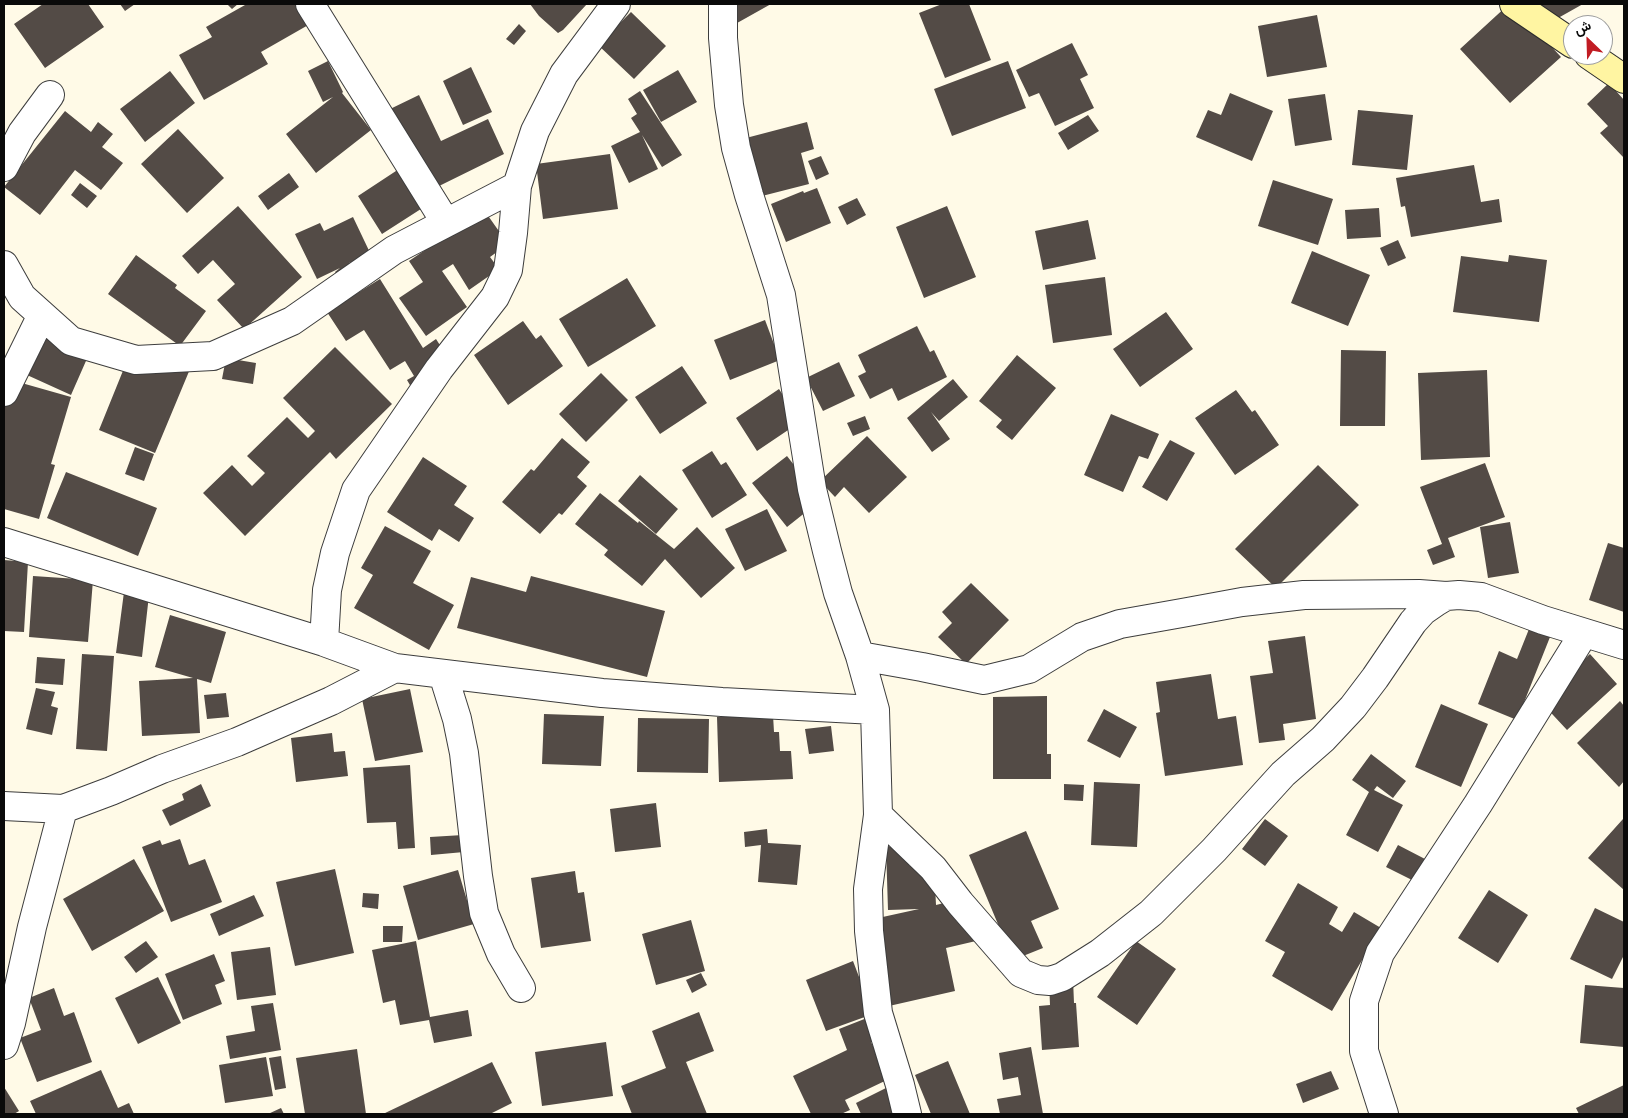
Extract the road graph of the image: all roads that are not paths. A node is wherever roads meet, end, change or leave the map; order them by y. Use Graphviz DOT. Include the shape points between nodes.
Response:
graph roads {
  1 [pos="310,4"];
  2 [pos="616,4"];
  3 [pos="723,4"];
  4 [pos="1514,4"];
  5 [pos="1563,37"];
  6 [pos="1604,65"];
  7 [pos="1624,79"];
  8 [pos="50,95"];
  9 [pos="4,167"];
  10 [pos="517,186"];
  11 [pos="446,223"];
  12 [pos="4,265"];
  13 [pos="42,315"];
  14 [pos="4,392"];
  15 [pos="4,542"];
  16 [pos="1446,596"];
  17 [pos="1584,634"];
  18 [pos="324,642"];
  19 [pos="1617,643"];
  20 [pos="860,656"];
  21 [pos="395,668"];
  22 [pos="1624,668"];
  23 [pos="443,674"];
  24 [pos="875,710"];
  25 [pos="4,806"];
  26 [pos="63,809"];
  27 [pos="878,814"];
  28 [pos="521,988"];
  29 [pos="4,1045"];
  30 [pos="907,1114"];
  31 [pos="1384,1114"];
  1 -- 11 [label="street"];
  2 -- 10 [label="street" via="564,74 535,131"];
  3 -- 20 [label="street" via="728,105 736,148 781,295 812,489 838,594"];
  4 -- 5 [label="street"];
  6 -- 7 [label="street"];
  8 -- 9 [label="street" via="22,134"];
  10 -- 11 [label="street"];
  10 -- 18 [label="street" via="508,270 495,297 439,369 356,490 335,553 327,590"];
  11 -- 13 [label="street" via="394,250 292,321 213,356 136,360 70,341"];
  12 -- 13 [label="street" via="22,297"];
  13 -- 14 [label="street"];
  15 -- 18 [label="street"];
  16 -- 17 [label="street" via="1481,597"];
  16 -- 20 [label="street" via="1304,595 1242,602 1120,624 1082,637 1029,669 984,680"];
  16 -- 27 [label="street" via="1423,610 1412,622 1353,707 1283,774 1151,913 1100,953 1050,981 1021,973 932,868"];
  17 -- 19 [label="street"];
  17 -- 31 [label="street" via="1380,954 1364,1001 1364,1051"];
  18 -- 21 [label="street"];
  19 -- 22 [label="street"];
  20 -- 24 [label="street"];
  21 -- 23 [label="street"];
  21 -- 26 [label="street" via="331,701 237,742"];
  23 -- 24 [label="street" via="602,693"];
  23 -- 28 [label="street" via="464,752 484,912 501,954"];
  24 -- 27 [label="street"];
  25 -- 26 [label="street"];
  26 -- 29 [label="street"];
  27 -- 30 [label="street" via="868,889 868,930 878,1013"];
}
